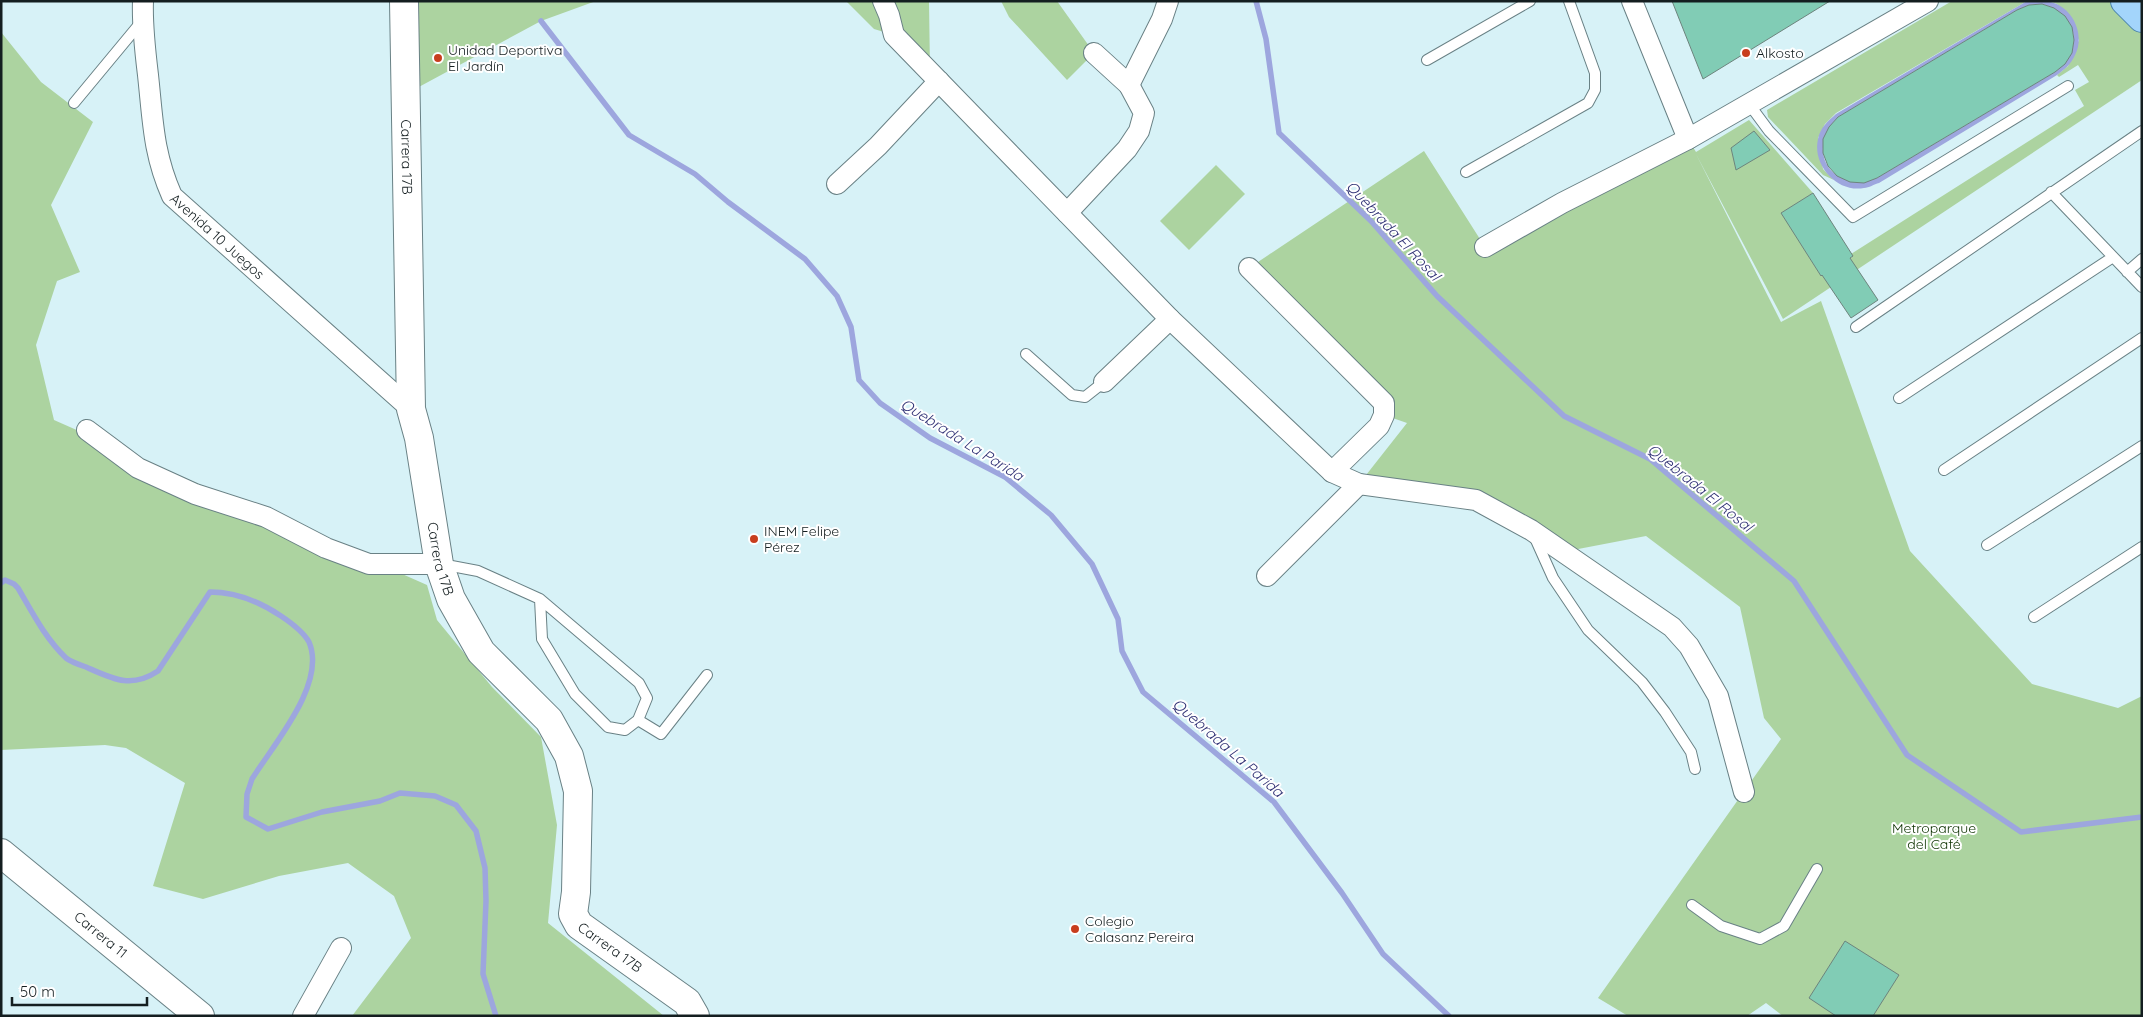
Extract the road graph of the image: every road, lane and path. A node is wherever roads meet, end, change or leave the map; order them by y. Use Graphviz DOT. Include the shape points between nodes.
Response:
graph roads {
  1 [pos="143,1"];
  2 [pos="404,1"];
  3 [pos="883,1"];
  4 [pos="1168,1"];
  5 [pos="1530,1"];
  6 [pos="1569,1"];
  7 [pos="1632,1"];
  8 [pos="1928,1"];
  9 [pos="2125,1"];
  10 [pos="2142,18"];
  11 [pos="142,21"];
  12 [pos="1094,53"];
  13 [pos="1427,60"];
  14 [pos="940,81"];
  15 [pos="1129,85"];
  16 [pos="2068,86"];
  17 [pos="74,103"];
  18 [pos="1749,104"];
  19 [pos="2142,131"];
  20 [pos="1688,139"];
  21 [pos="1466,172"];
  22 [pos="837,184"];
  23 [pos="2051,192"];
  24 [pos="1067,213"];
  25 [pos="1485,247"];
  26 [pos="2113,257"];
  27 [pos="2142,259"];
  28 [pos="1248,268"];
  29 [pos="2128,272"];
  30 [pos="2142,287"];
  31 [pos="1170,319"];
  32 [pos="1856,328"];
  33 [pos="2142,338"];
  34 [pos="1026,354"];
  35 [pos="1104,382"];
  36 [pos="1899,398"];
  37 [pos="411,409"];
  38 [pos="86,430"];
  39 [pos="2142,446"];
  40 [pos="1944,470"];
  41 [pos="1332,472"];
  42 [pos="1360,484"];
  43 [pos="1531,530"];
  44 [pos="1987,545"];
  45 [pos="2142,547"];
  46 [pos="440,564"];
  47 [pos="1267,576"];
  48 [pos="540,598"];
  49 [pos="2034,617"];
  50 [pos="707,675"];
  51 [pos="638,720"];
  52 [pos="1695,769"];
  53 [pos="1744,792"];
  54 [pos="1,853"];
  55 [pos="1817,869"];
  56 [pos="1692,905"];
  57 [pos="341,948"];
  58 [pos="200,1016"];
  59 [pos="303,1016"];
  60 [pos="695,1016"];
  1 -- 11 [label="street, Avenida 10 Juegos"];
  2 -- 37 [label="street, Carrera 17B"];
  3 -- 14 [label="street" via="894,35"];
  4 -- 15 [label="street"];
  5 -- 13 [label="lane"];
  6 -- 21 [label="lane" via="1595,73 1595,90 1588,103"];
  7 -- 20 [label="street"];
  8 -- 18 [label="street"];
  9 -- 10 [label="main road"];
  11 -- 17 [label="lane"];
  11 -- 37 [label="street, Avenida 10 Juegos" via="154,140 161,170 172,196"];
  12 -- 15 [label="street"];
  14 -- 22 [label="street"];
  14 -- 24 [label="street"];
  15 -- 24 [label="street" via="1144,113 1139,130 1127,149"];
  16 -- 18 [label="lane" via="1853,217 1768,131"];
  18 -- 20 [label="street"];
  19 -- 23 [label="lane"];
  20 -- 25 [label="street" via="1562,203"];
  23 -- 26 [label="lane"];
  23 -- 32 [label="lane"];
  24 -- 31 [label="street"];
  26 -- 29 [label="lane"];
  26 -- 36 [label="lane"];
  27 -- 29 [label="lane"];
  28 -- 41 [label="street" via="1384,403 1384,415 1379,426"];
  29 -- 30 [label="lane"];
  31 -- 35 [label="street"];
  31 -- 41 [label="street"];
  33 -- 40 [label="lane"];
  34 -- 35 [label="lane" via="1072,395 1085,397"];
  37 -- 46 [label="street, Carrera 17B" via="419,438"];
  38 -- 46 [label="street" via="138,468 195,494 266,517 326,548 369,564"];
  39 -- 44 [label="lane"];
  41 -- 42 [label="street"];
  42 -- 43 [label="street" via="1476,500"];
  42 -- 47 [label="street"];
  43 -- 52 [label="lane" via="1553,578 1588,630 1642,682 1691,752"];
  43 -- 53 [label="street" via="1672,627 1689,646 1718,696"];
  45 -- 49 [label="lane"];
  46 -- 48 [label="lane" via="478,572"];
  46 -- 60 [label="street, Carrera 17B" via="451,599 481,652 548,720 569,756 578,791 573,914 579,925 687,1002"];
  48 -- 51 [label="lane" via="639,683 647,698"];
  48 -- 51 [label="lane" via="542,639 575,694 608,727 624,730"];
  50 -- 51 [label="lane" via="661,734"];
  54 -- 58 [label="street, Carrera 11"];
  55 -- 56 [label="lane" via="1784,926 1760,939 1721,926"];
  57 -- 59 [label="street"];
}
